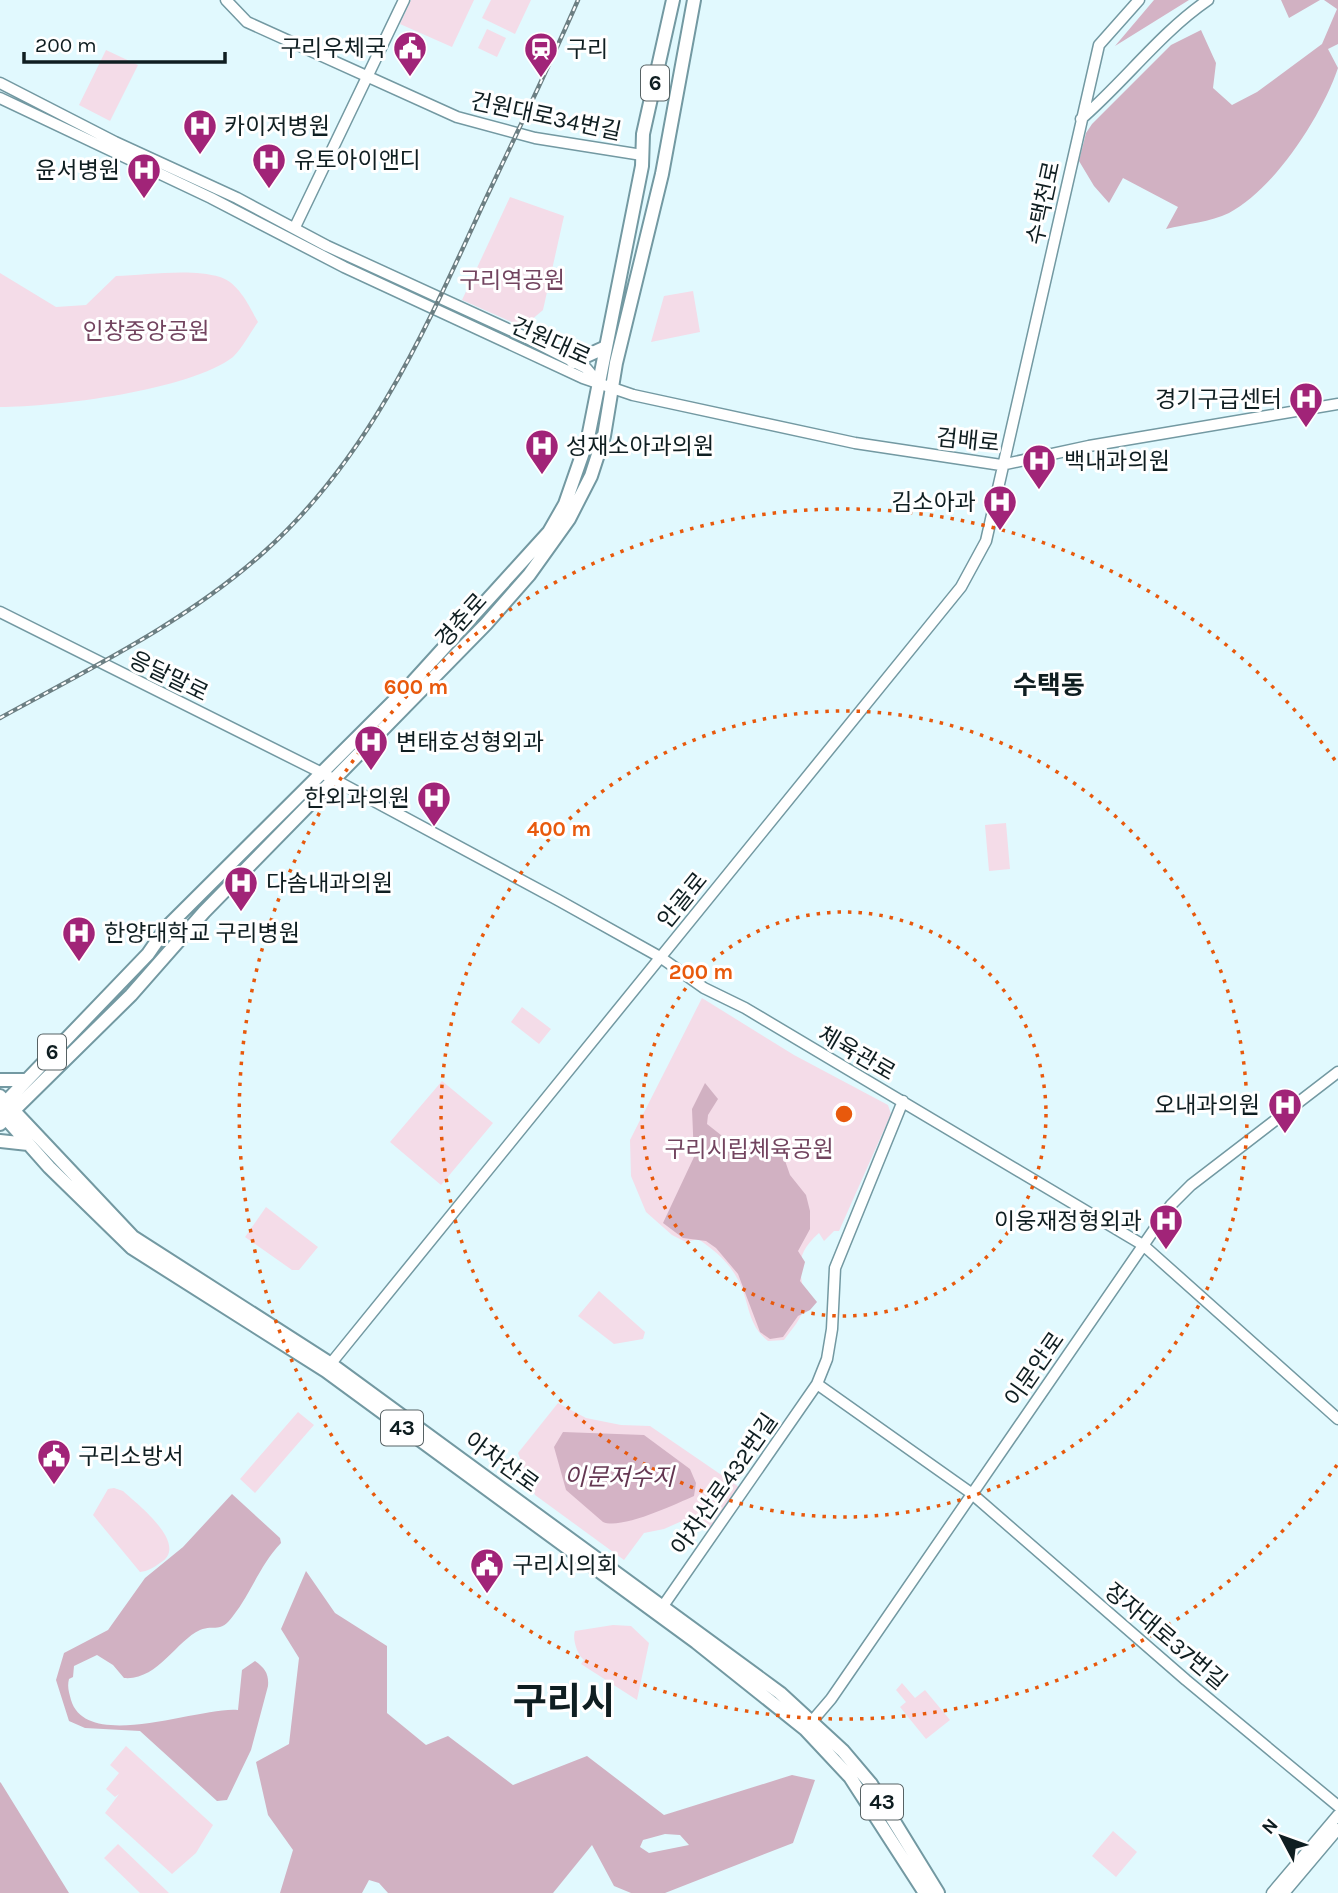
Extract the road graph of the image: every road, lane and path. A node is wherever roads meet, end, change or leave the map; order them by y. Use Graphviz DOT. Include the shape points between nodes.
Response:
graph roads {
  1 [pos="226,0"];
  2 [pos="404,0"];
  3 [pos="673,0"];
  4 [pos="694,0"];
  5 [pos="1139,0"];
  6 [pos="1208,0"];
  7 [pos="366,78"];
  8 [pos="0,83"];
  9 [pos="1087,92"];
  10 [pos="0,98"];
  11 [pos="1104,99"];
  12 [pos="1080,119"];
  13 [pos="642,155"];
  14 [pos="295,227"];
  15 [pos="606,347"];
  16 [pos="573,362"];
  17 [pos="598,381"];
  18 [pos="614,387"];
  19 [pos="1338,404"];
  20 [pos="1001,465"];
  21 [pos="0,612"];
  22 [pos="327,776"];
  23 [pos="660,957"];
  24 [pos="1338,1072"];
  25 [pos="0,1080"];
  26 [pos="27,1080"];
  27 [pos="903,1101"];
  28 [pos="4,1110"];
  29 [pos="0,1141"];
  30 [pos="28,1144"];
  31 [pos="1143,1245"];
  32 [pos="328,1367"];
  33 [pos="817,1384"];
  34 [pos="1338,1419"];
  35 [pos="971,1493"];
  36 [pos="663,1606"];
  37 [pos="809,1725"];
  38 [pos="1338,1806"];
  39 [pos="1338,1815"];
  40 [pos="1338,1829"];
  41 [pos="925,1893"];
  42 [pos="938,1893"];
  43 [pos="1272,1893"];
  44 [pos="1284,1893"];
  1 -- 7 [label="street, 건원대로34번길" via="247,22"];
  2 -- 7 [label="street"];
  3 -- 13 [label="main road, 경춘로 / 6"];
  4 -- 18 [label="main road, 경춘로" via="649,237 616,363"];
  5 -- 9 [label="street, 수택천로" via="1099,46"];
  6 -- 11 [label="street" via="1146,54"];
  7 -- 13 [label="street, 건원대로34번길" via="493,128"];
  7 -- 14 [label="street"];
  8 -- 14 [label="street, 건원대로"];
  9 -- 11 [label="street"];
  9 -- 12 [label="street, 수택천로"];
  10 -- 17 [label="street, 건원대로" via="344,267 531,355"];
  11 -- 12 [label="street"];
  12 -- 20 [label="street, 수택천로" via="1038,319"];
  13 -- 15 [label="main road, 경춘로 / 6"];
  14 -- 16 [label="street, 건원대로"];
  15 -- 16 [label="main road"];
  15 -- 17 [label="main road, 경춘로 / 6"];
  16 -- 17 [label="street, 건원대로"];
  17 -- 18 [label="street, 검배로"];
  17 -- 22 [label="main road, 경춘로 / 6" via="579,470 549,532"];
  18 -- 20 [label="street, 검배로" via="633,396 855,443"];
  18 -- 22 [label="main road, 경춘로" via="592,476 551,547 448,666"];
  19 -- 20 [label="street, 검배로"];
  20 -- 23 [label="street, 안골로" via="986,541 961,587"];
  21 -- 22 [label="street, 응달말로"];
  22 -- 23 [label="street, 체육관로"];
  22 -- 26 [label="main road, 경춘로 / 6" via="166,928 148,954"];
  22 -- 28 [label="main road, 경춘로" via="131,995"];
  23 -- 27 [label="street, 체육관로" via="704,988"];
  23 -- 32 [label="street, 안골로"];
  24 -- 31 [label="street, 이문안로" via="1191,1185"];
  25 -- 26 [label="main road"];
  26 -- 28 [label="main road, 경춘로 / 6"];
  27 -- 31 [label="street, 체육관로"];
  27 -- 33 [label="street, 아차산로432번길" via="835,1268 832,1329"];
  28 -- 30 [label="main road, 아차산로 / 43"];
  28 -- 32 [label="main road, 아차산로 / 43" via="133,1237"];
  29 -- 30 [label="main road"];
  30 -- 32 [label="main road, 아차산로 / 43" via="132,1248"];
  31 -- 34 [label="street, 체육관로"];
  31 -- 35 [label="street, 이문안로"];
  32 -- 36 [label="main road, 아차산로 / 43"];
  32 -- 37 [label="main road, 아차산로 / 43" via="496,1498"];
  33 -- 35 [label="street, 장자대로37번길"];
  33 -- 36 [label="street, 아차산로432번길"];
  35 -- 37 [label="street, 이문안로"];
  35 -- 38 [label="street, 장자대로37번길"];
  36 -- 37 [label="main road, 아차산로 / 43" via="711,1640"];
  37 -- 41 [label="main road, 아차산로 / 43" via="850,1777"];
  37 -- 42 [label="main road, 아차산로 / 43" via="871,1784"];
  39 -- 43 [label="street"];
  40 -- 44 [label="street"];
}
